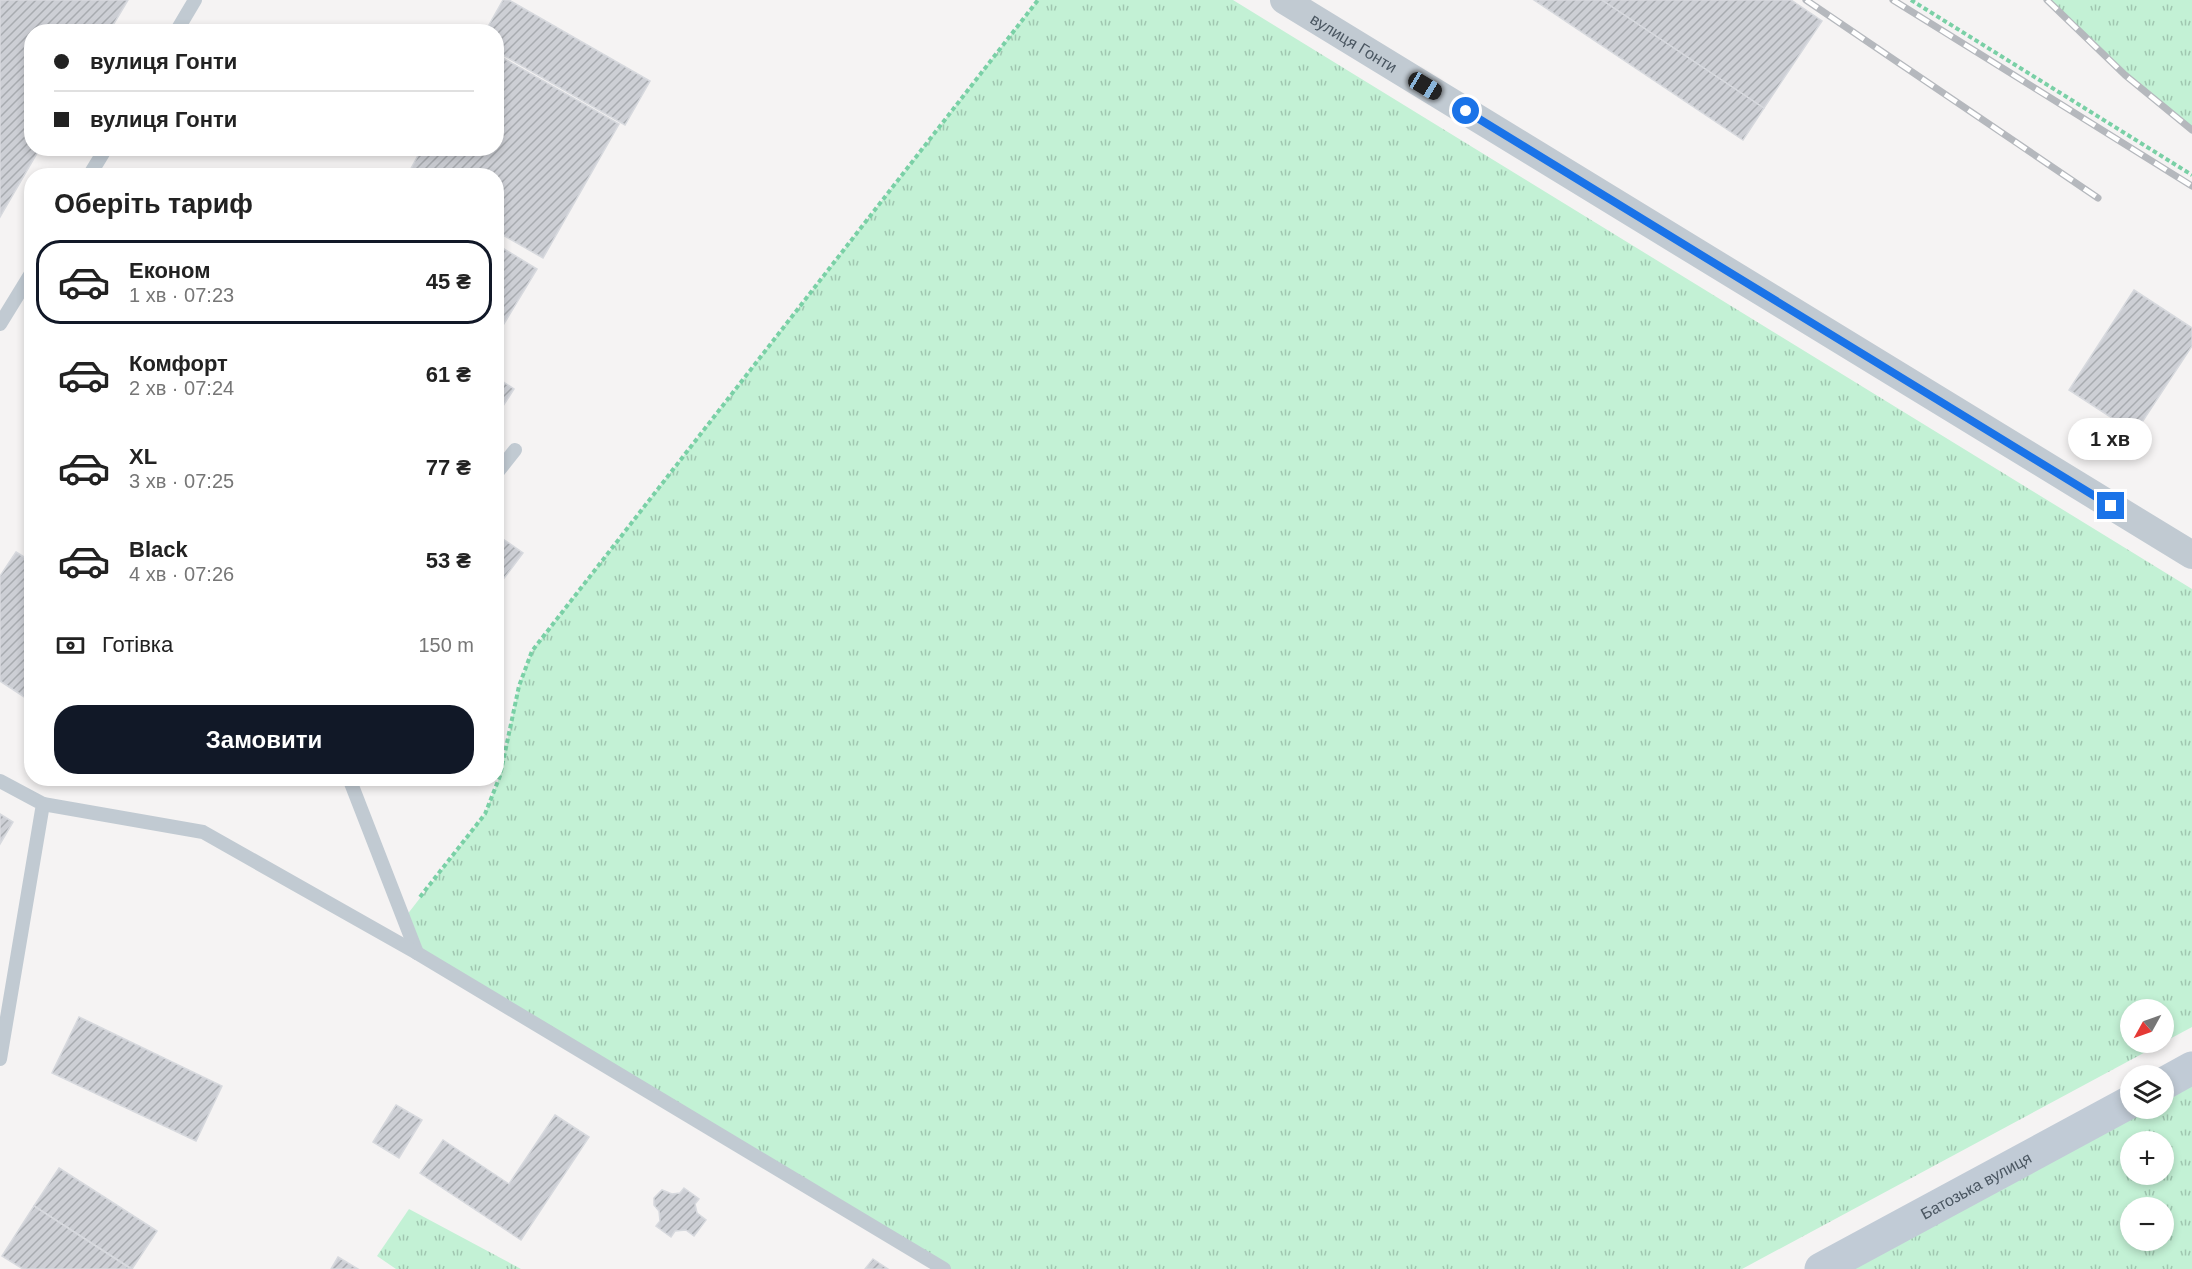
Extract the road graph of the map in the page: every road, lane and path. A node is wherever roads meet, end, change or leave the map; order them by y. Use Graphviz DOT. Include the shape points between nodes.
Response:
graph roads {
  1 [pos="195,0"];
  2 [pos="1038,0"];
  3 [pos="1284,0"];
  4 [pos="1911,0"];
  5 [pos="181,24"];
  6 [pos="2192,175"];
  7 [pos="24,285"];
  8 [pos="0,324"];
  9 [pos="515,450"];
  10 [pos="504,464"];
  11 [pos="2192,555"];
  12 [pos="504,757"];
  13 [pos="0,781"];
  14 [pos="352,786"];
  15 [pos="496,786"];
  16 [pos="43,804"];
  17 [pos="403,920"];
  18 [pos="417,953"];
  19 [pos="0,1059"];
  20 [pos="2192,1068"];
  21 [pos="2174,1078"];
  22 [pos="2120,1107"];
  23 [pos="944,1269"];
  24 [pos="1821,1269"];
  1 -- 5 [label="lane"];
  2 -- 12 [label="path" via="532,651 519,686"];
  3 -- 11 [label="street, вулиця Гонти"];
  4 -- 6 [label="path"];
  7 -- 8 [label="lane"];
  9 -- 10 [label="lane"];
  13 -- 16 [label="lane"];
  14 -- 17 [label="lane"];
  15 -- 17 [label="path" via="485,814"];
  16 -- 18 [label="lane" via="203,832"];
  16 -- 19 [label="lane"];
  17 -- 18 [label="lane"];
  18 -- 23 [label="lane"];
  20 -- 21 [label="street"];
  22 -- 24 [label="street, Батозька вулиця"];
}
